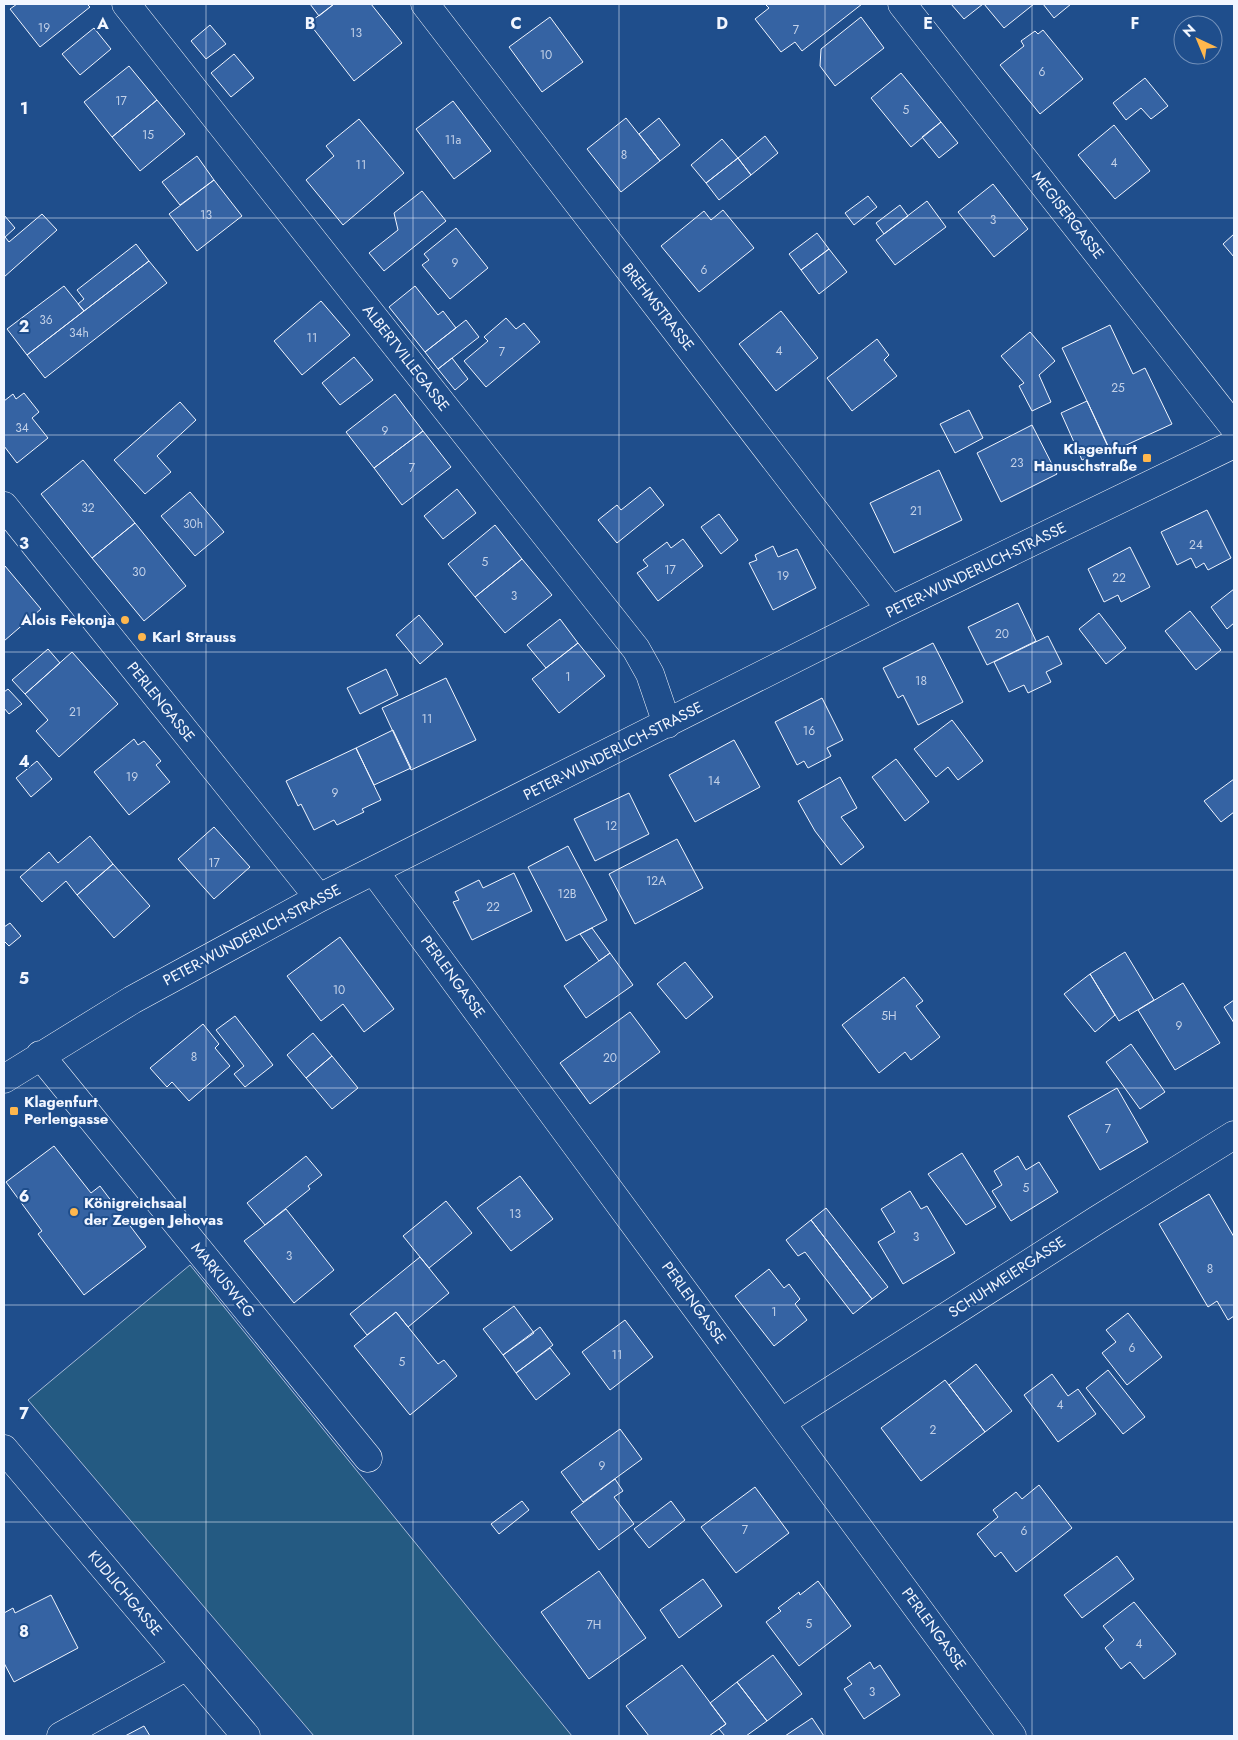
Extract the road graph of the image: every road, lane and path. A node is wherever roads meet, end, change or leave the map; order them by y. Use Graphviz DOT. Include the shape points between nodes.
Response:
graph roads {
  1 [pos="126,4"];
  2 [pos="425,4"];
  3 [pos="902,4"];
  4 [pos="1234,427"];
  5 [pos="1234,444"];
  6 [pos="4,506"];
  7 [pos="891,610"];
  8 [pos="667,724"];
  9 [pos="374,871"];
  10 [pos="319,898"];
  11 [pos="40,1055"];
  12 [pos="4,1079"];
  13 [pos="1234,1135"];
  14 [pos="782,1422"];
  15 [pos="4,1449"];
  16 [pos="368,1458"];
  17 [pos="187,1666"];
  18 [pos="61,1736"];
  19 [pos="246,1736"];
  20 [pos="1012,1736"];
  1 -- 8 [label="street, ALBERTVILLEGASSE" via="636,649 650,674"];
  2 -- 7 [label="street, BREHMSTRASSE"];
  3 -- 4 [label="street, MEGISERGASSE"];
  5 -- 7 [label="street, PETER-WUNDERLICH-STRASSE"];
  6 -- 10 [label="street, PERLENGASSE"];
  7 -- 8 [label="street, PETER-WUNDERLICH-STRASSE"];
  8 -- 9 [label="street, PETER-WUNDERLICH-STRASSE"];
  9 -- 10 [label="street, PETER-WUNDERLICH-STRASSE"];
  9 -- 14 [label="street, PERLENGASSE"];
  10 -- 11 [label="street, PETER-WUNDERLICH-STRASSE" via="132,1000"];
  11 -- 12 [label="street, PETER-WUNDERLICH-STRASSE"];
  11 -- 16 [label="street, MARKUSWEG"];
  13 -- 14 [label="street, SCHUHMEIERGASSE"];
  14 -- 20 [label="street, PERLENGASSE"];
  15 -- 17 [label="street, KUDLICHGASSE"];
  17 -- 18 [label="street"];
  17 -- 19 [label="street, KUDLICHGASSE"];
}
